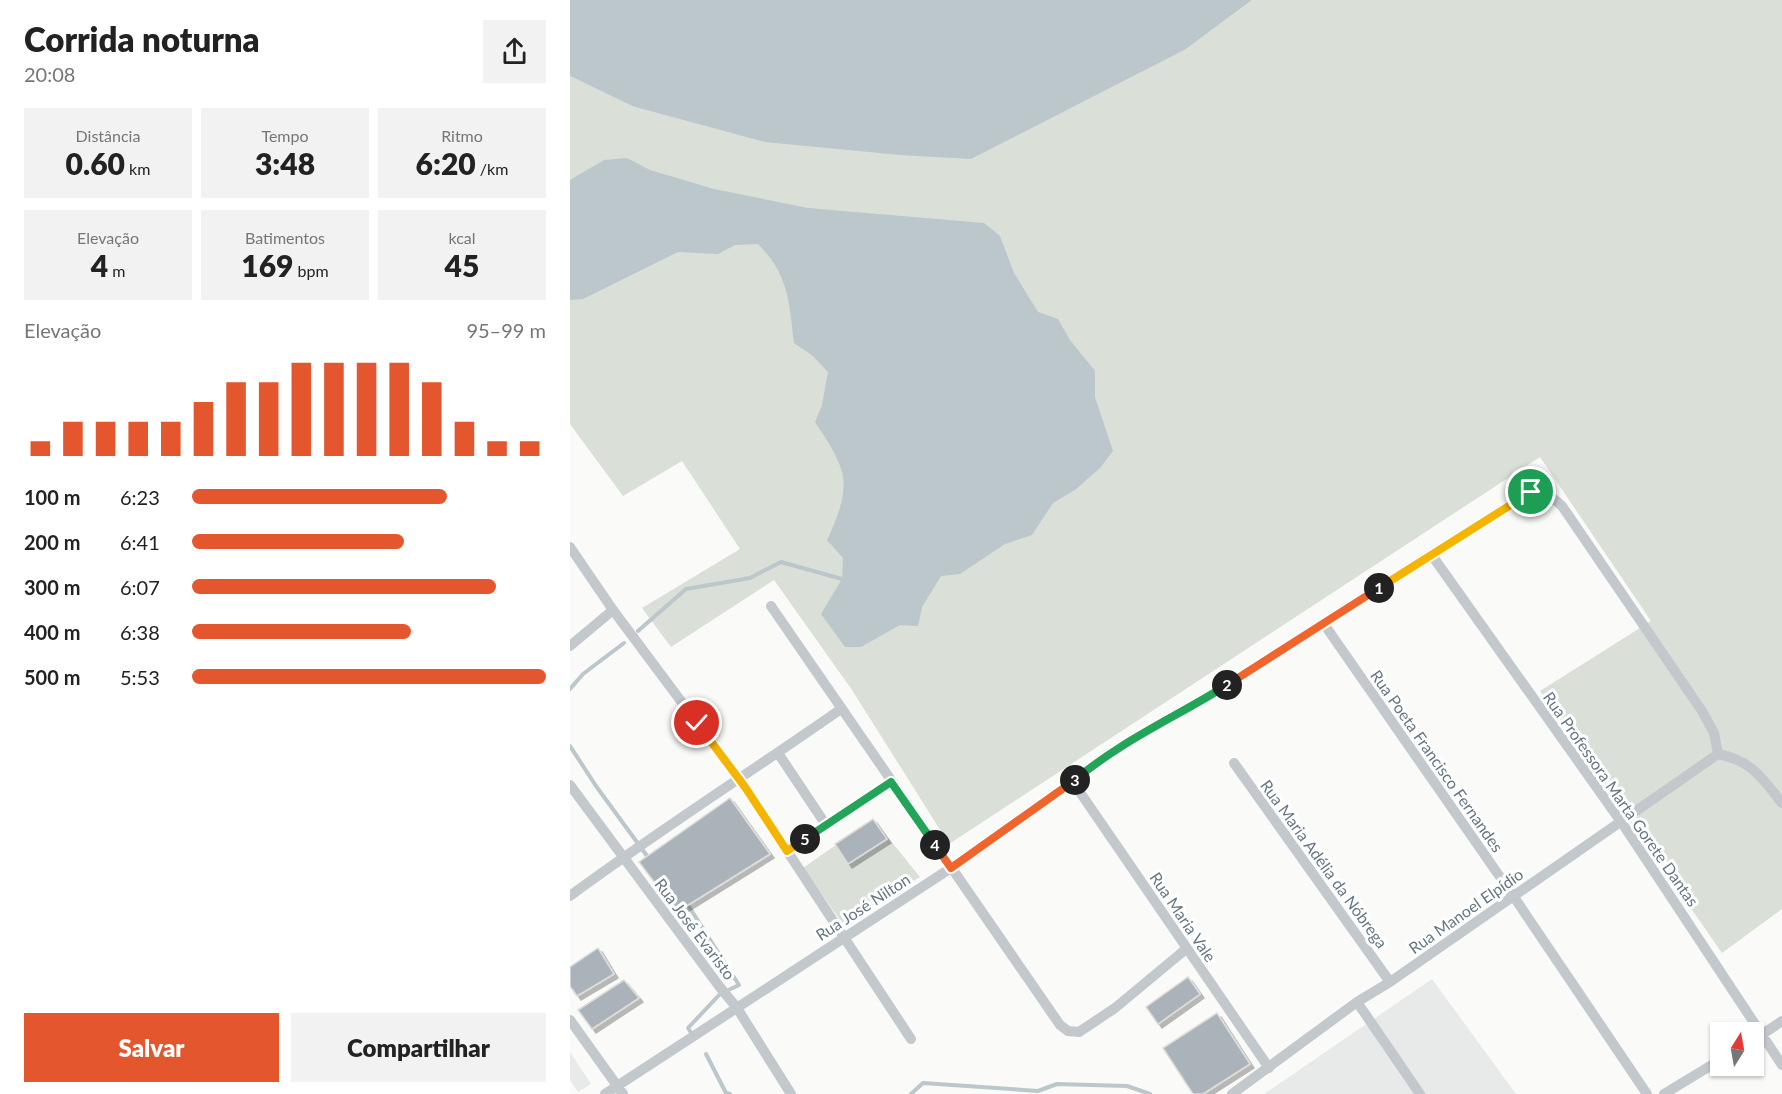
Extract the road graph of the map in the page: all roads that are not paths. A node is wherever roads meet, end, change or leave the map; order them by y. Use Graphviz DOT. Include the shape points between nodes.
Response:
graph roads {
  1 [pos="570,547"];
  2 [pos="1431,554"];
  3 [pos="771,606"];
  4 [pos="613,610"];
  5 [pos="1324,624"];
  6 [pos="570,646"];
  7 [pos="841,709"];
  8 [pos="778,753"];
  9 [pos="1718,754"];
  10 [pos="1234,763"];
  11 [pos="740,780"];
  12 [pos="891,782"];
  13 [pos="1073,782"];
  14 [pos="570,785"];
  15 [pos="1782,803"];
  16 [pos="1622,823"];
  17 [pos="826,825"];
  18 [pos="787,851"];
  19 [pos="628,854"];
  20 [pos="951,868"];
  21 [pos="570,896"];
  22 [pos="1514,897"];
  23 [pos="843,938"];
  24 [pos="1186,949"];
  25 [pos="1390,982"];
  26 [pos="1357,1002"];
  27 [pos="737,1008"];
  28 [pos="570,1020"];
  29 [pos="1782,1021"];
  30 [pos="1748,1022"];
  31 [pos="1764,1033"];
  32 [pos="910,1039"];
  33 [pos="1764,1044"];
  34 [pos="1782,1065"];
  35 [pos="1710,1066"];
  36 [pos="1269,1068"];
  37 [pos="620,1090"];
  38 [pos="605,1094"];
  39 [pos="791,1094"];
  40 [pos="1232,1094"];
  41 [pos="1420,1094"];
  42 [pos="1647,1094"];
  43 [pos="1664,1094"];
  1 -- 4 [label="street"];
  2 -- 5 [label="street, Rua José Nilton"];
  2 -- 9 [label="street, Rua José Nilton" via="1531,492 1553,498 1702,711 1714,733"];
  2 -- 16 [label="street, Rua Professora Marta Gorete Dantas"];
  3 -- 7 [label="street"];
  4 -- 6 [label="street"];
  4 -- 11 [label="street"];
  5 -- 13 [label="street, Rua José Nilton" via="1106,755"];
  5 -- 22 [label="street, Rua Poeta Francisco Fernandes"];
  7 -- 8 [label="street"];
  7 -- 12 [label="street"];
  8 -- 11 [label="street"];
  8 -- 17 [label="street"];
  9 -- 15 [label="street" via="1736,758 1756,771"];
  9 -- 16 [label="street, Rua Manoel Elpídio"];
  10 -- 25 [label="street, Rua Maria Adélia da Nóbrega"];
  11 -- 18 [label="street"];
  11 -- 19 [label="street"];
  12 -- 17 [label="street"];
  12 -- 20 [label="street"];
  13 -- 20 [label="street, Rua José Nilton"];
  13 -- 24 [label="street, Rua Maria Vale"];
  14 -- 19 [label="street, Rua José Evaristo"];
  16 -- 22 [label="street, Rua Manoel Elpídio"];
  16 -- 30 [label="street, Rua Professora Marta Gorete Dantas"];
  17 -- 18 [label="street"];
  18 -- 23 [label="street"];
  19 -- 21 [label="street"];
  19 -- 27 [label="street, Rua José Evaristo"];
  20 -- 23 [label="street, Rua José Nilton"];
  20 -- 24 [label="street" via="1060,1025 1068,1031 1079,1032 1115,1008"];
  22 -- 25 [label="street, Rua Manoel Elpídio"];
  22 -- 42 [label="street, Rua Poeta Francisco Fernandes"];
  23 -- 27 [label="street, Rua José Nilton"];
  23 -- 32 [label="street"];
  24 -- 36 [label="street, Rua Maria Vale"];
  25 -- 26 [label="street, Rua Manoel Elpídio"];
  26 -- 36 [label="street, Rua Manoel Elpídio"];
  26 -- 41 [label="street"];
  27 -- 37 [label="street, Rua José Nilton"];
  27 -- 39 [label="street, Rua José Evaristo"];
  28 -- 37 [label="street"];
  29 -- 31 [label="street"];
  33 -- 34 [label="street, Rua Professora Marta Gorete Dantas"];
  35 -- 43 [label="street"];
  36 -- 40 [label="street, Rua Manoel Elpídio"];
  37 -- 38 [label="street, Rua José Nilton"];
}
